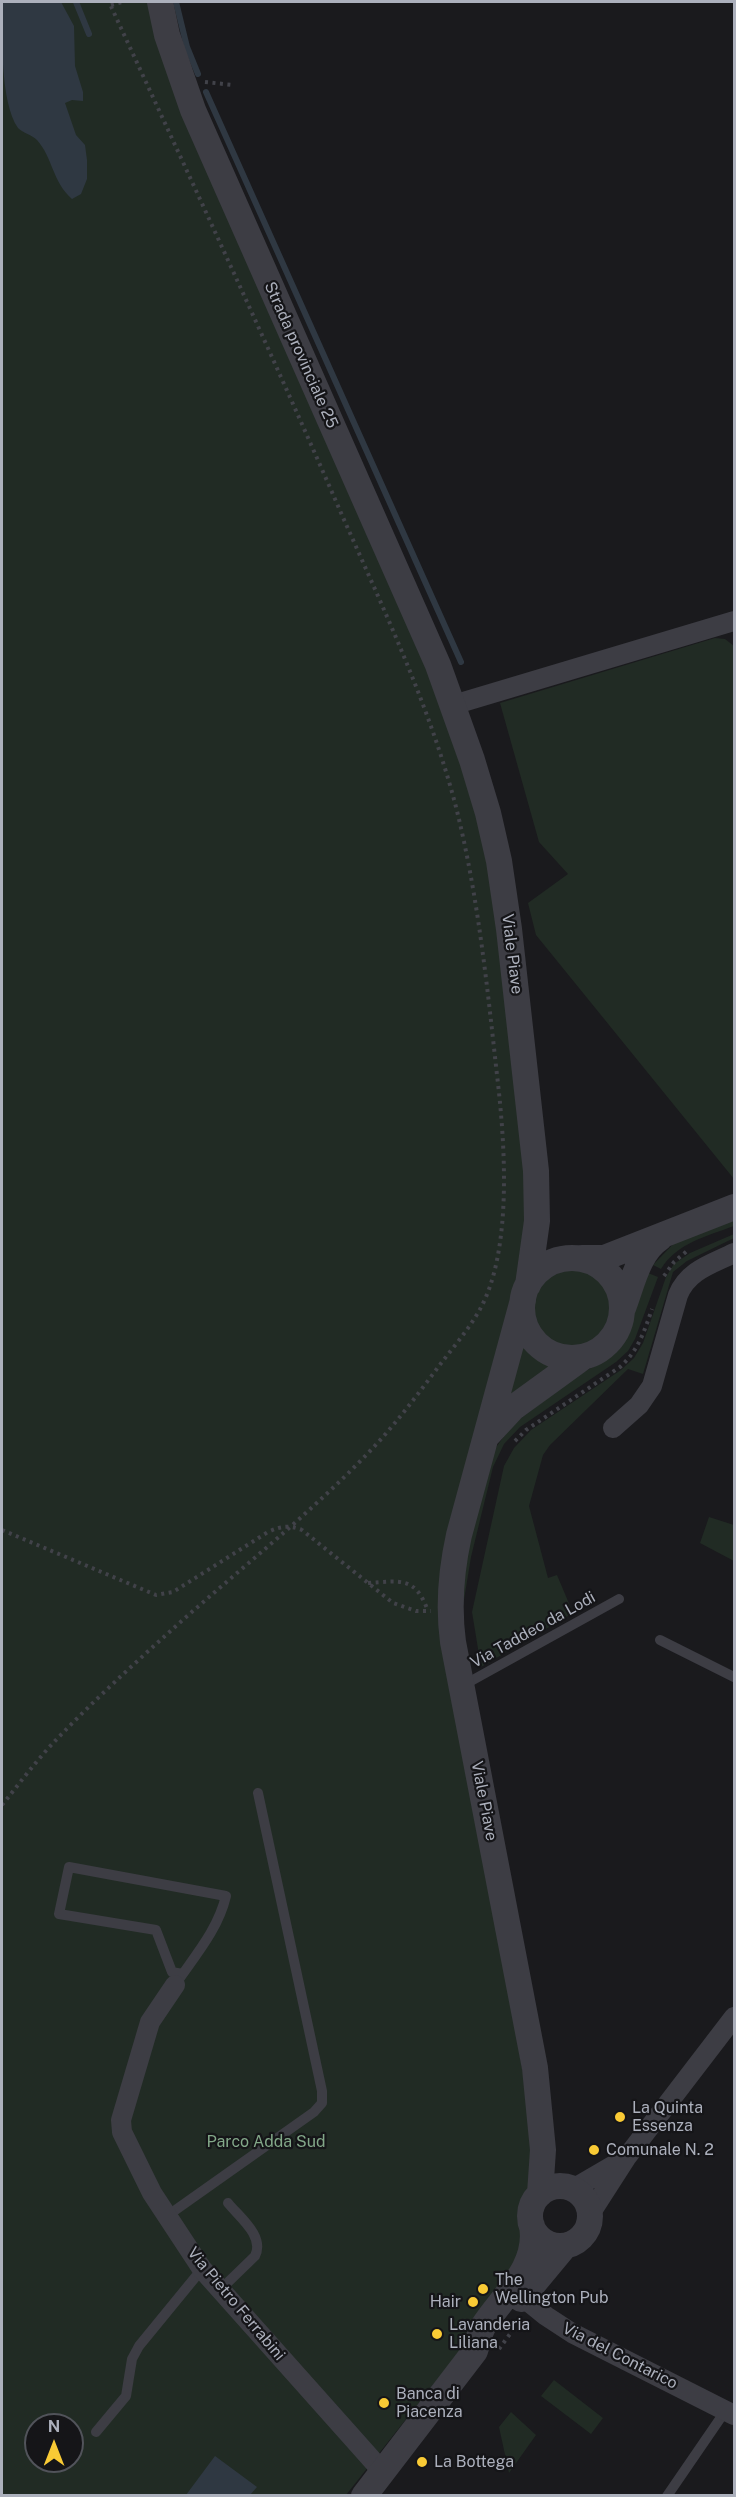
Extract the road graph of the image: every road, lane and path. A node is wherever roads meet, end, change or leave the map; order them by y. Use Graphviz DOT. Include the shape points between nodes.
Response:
graph roads {
  1 [pos="122,2"];
  2 [pos="160,2"];
  3 [pos="110,3"];
  4 [pos="735,621"];
  5 [pos="453,705"];
  6 [pos="735,1207"];
  7 [pos="537,1209"];
  8 [pos="677,1230"];
  9 [pos="694,1248"];
  10 [pos="735,1253"];
  11 [pos="578,1258"];
  12 [pos="664,1276"];
  13 [pos="525,1293"];
  14 [pos="656,1299"];
  15 [pos="623,1308"];
  16 [pos="582,1358"];
  17 [pos="613,1428"];
  18 [pos="509,1447"];
  19 [pos="480,1453"];
  20 [pos="291,1525"];
  21 [pos="2,1530"];
  22 [pos="368,1583"];
  23 [pos="619,1599"];
  24 [pos="439,1611"];
  25 [pos="660,1640"];
  26 [pos="735,1677"];
  27 [pos="462,1686"];
  28 [pos="258,1793"];
  29 [pos="2,1805"];
  30 [pos="178,1980"];
  31 [pos="735,2017"];
  32 [pos="626,2158"];
  33 [pos="558,2190"];
  34 [pos="228,2203"];
  35 [pos="590,2214"];
  36 [pos="167,2216"];
  37 [pos="532,2226"];
  38 [pos="565,2246"];
  39 [pos="202,2269"];
  40 [pos="221,2289"];
  41 [pos="517,2292"];
  42 [pos="730,2412"];
  43 [pos="96,2432"];
  44 [pos="382,2471"];
  45 [pos="363,2496"];
  46 [pos="667,2496"];
  1 -- 3 [label="path"];
  2 -- 5 [label="street, Strada provinciale 25" via="193,110"];
  3 -- 20 [label="path" via="293,402 418,696 465,849 489,1004 503,1151 500,1240 489,1294 400,1417 335,1486"];
  4 -- 5 [label="street"];
  5 -- 7 [label="street, Viale Piave" via="488,813 499,861 517,990"];
  6 -- 8 [label="street"];
  7 -- 11 [label="street, Viale Piave" via="549,1238 564,1252"];
  7 -- 13 [label="street, Viale Piave" via="534,1253"];
  8 -- 11 [label="street" via="604,1258"];
  8 -- 15 [label="street" via="646,1251"];
  9 -- 12 [label="path" via="684,1252"];
  10 -- 17 [label="street" via="693,1273 684,1282 652,1386 639,1405"];
  11 -- 13 [label="street, Viale Piave" via="559,1259 546,1265"];
  11 -- 15 [label="street, Viale Piave" via="598,1264 612,1276"];
  13 -- 16 [label="street, Viale Piave" via="522,1316 537,1344 558,1356"];
  13 -- 19 [label="street, Viale Piave"];
  14 -- 18 [label="path" via="632,1356 526,1430"];
  15 -- 16 [label="street, Viale Piave" via="611,1341"];
  16 -- 19 [label="street, Viale Piave" via="502,1418"];
  19 -- 24 [label="street, Viale Piave"];
  20 -- 21 [label="path" via="268,1532 173,1592 156,1595"];
  20 -- 22 [label="path"];
  20 -- 29 [label="path" via="171,1630 54,1742"];
  22 -- 24 [label="path" via="404,1608"];
  22 -- 24 [label="path" via="396,1581 411,1585"];
  23 -- 27 [label="lane, Via Taddeo da Lodi"];
  24 -- 27 [label="street, Viale Piave"];
  25 -- 26 [label="lane"];
  27 -- 33 [label="street, Viale Piave" via="528,2031 543,2150"];
  28 -- 36 [label="lane" via="322,2103"];
  30 -- 30 [label="lane" via="222,1915 226,1896 69,1867 59,1914 156,1930"];
  30 -- 36 [label="street, Via Pietro Ferrabini" via="150,2022 121,2120 122,2132"];
  31 -- 32 [label="street"];
  32 -- 33 [label="street"];
  32 -- 35 [label="street"];
  33 -- 35 [label="street" via="585,2199"];
  33 -- 37 [label="street" via="531,2208"];
  34 -- 40 [label="lane" via="255,2235 258,2250"];
  35 -- 38 [label="street" via="583,2236"];
  36 -- 39 [label="street, Via Pietro Ferrabini"];
  37 -- 38 [label="street" via="546,2243"];
  37 -- 41 [label="street" via="531,2252"];
  38 -- 41 [label="street"];
  39 -- 40 [label="street, Via Pietro Ferrabini"];
  39 -- 43 [label="lane" via="139,2346 132,2359 126,2396"];
  40 -- 44 [label="street, Via Pietro Ferrabini"];
  41 -- 42 [label="street, Via del Contarico" via="572,2333"];
  41 -- 44 [label="street" via="481,2331 475,2351"];
  42 -- 46 [label="lane"];
  44 -- 45 [label="street"];
}
